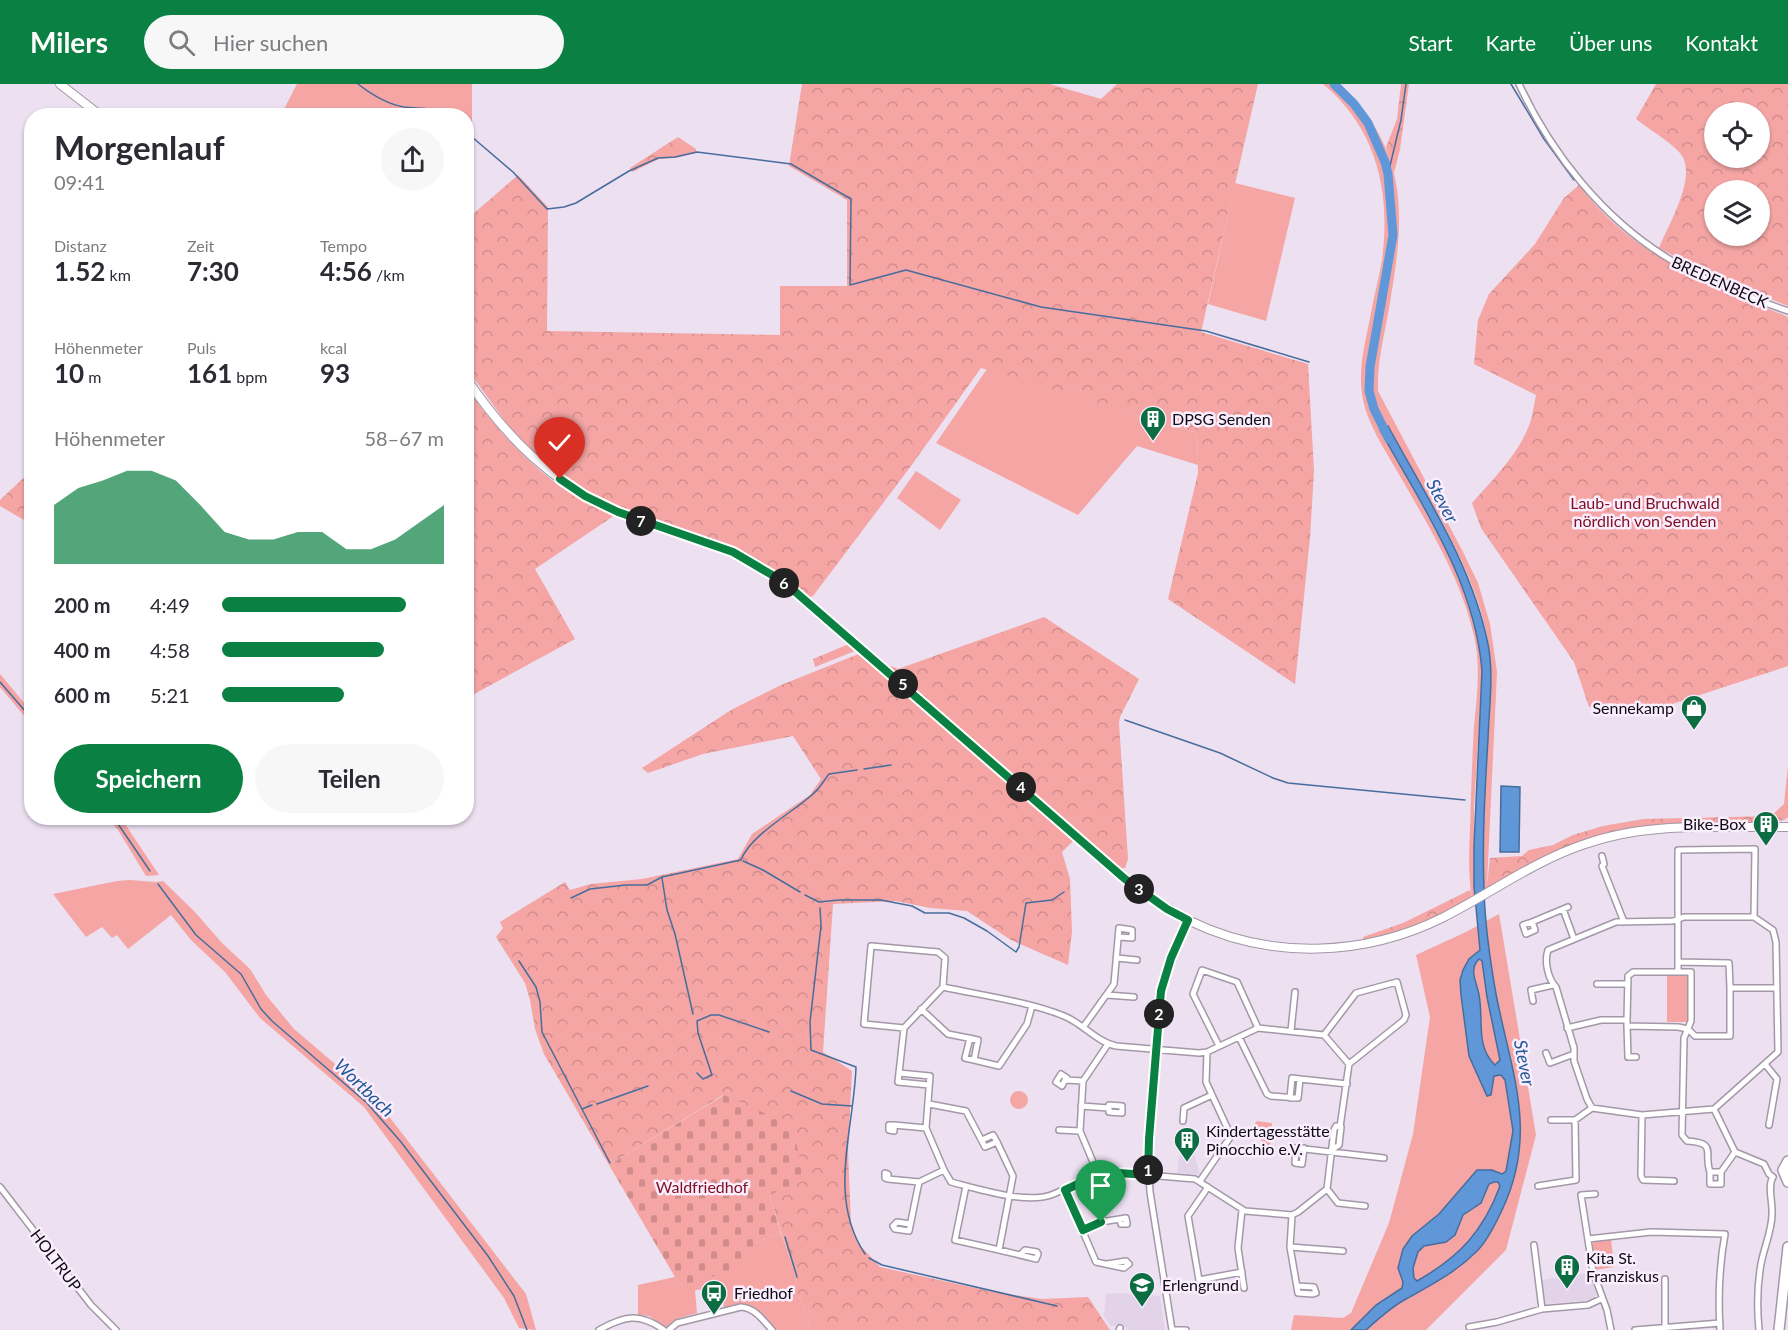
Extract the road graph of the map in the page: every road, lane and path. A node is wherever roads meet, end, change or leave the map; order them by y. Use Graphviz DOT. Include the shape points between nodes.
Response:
graph roads {
  1 [pos="60,84"];
  2 [pos="1519,84"];
  3 [pos="90,108"];
  4 [pos="1788,311"];
  5 [pos="474,389"];
  6 [pos="1788,827"];
  7 [pos="1602,856"];
  8 [pos="1754,917"];
  9 [pos="1679,919"];
  10 [pos="1188,920"];
  11 [pos="1532,922"];
  12 [pos="1624,922"];
  13 [pos="1119,937"];
  14 [pos="1574,939"];
  15 [pos="1117,958"];
  16 [pos="1137,960"];
  17 [pos="1678,962"];
  18 [pos="1678,972"];
  19 [pos="1553,984"];
  20 [pos="1597,984"];
  21 [pos="1627,984"];
  22 [pos="943,987"];
  23 [pos="1730,988"];
  24 [pos="1775,988"];
  25 [pos="1295,992"];
  26 [pos="1107,995"];
  27 [pos="1134,997"];
  28 [pos="1533,1001"];
  29 [pos="1032,1006"];
  30 [pos="921,1009"];
  31 [pos="1627,1023"];
  32 [pos="1084,1026"];
  33 [pos="904,1028"];
  34 [pos="1258,1028"];
  35 [pos="1567,1028"];
  36 [pos="1688,1029"];
  37 [pos="1291,1031"];
  38 [pos="1324,1035"];
  39 [pos="1239,1037"];
  40 [pos="1108,1044"];
  41 [pos="1219,1047"];
  42 [pos="1156,1049"];
  43 [pos="1207,1052"];
  44 [pos="1546,1053"];
  45 [pos="1574,1054"];
  46 [pos="1636,1057"];
  47 [pos="1349,1064"];
  48 [pos="1765,1064"];
  49 [pos="1065,1080"];
  50 [pos="1083,1082"];
  51 [pos="1347,1084"];
  52 [pos="1212,1095"];
  53 [pos="929,1104"];
  54 [pos="1081,1106"];
  55 [pos="1109,1108"];
  56 [pos="1592,1108"];
  57 [pos="1714,1109"];
  58 [pos="1683,1110"];
  59 [pos="1642,1115"];
  60 [pos="1183,1120"];
  61 [pos="1551,1120"];
  62 [pos="1575,1120"];
  63 [pos="894,1125"];
  64 [pos="1769,1125"];
  65 [pos="927,1128"];
  66 [pos="1059,1130"];
  67 [pos="1080,1131"];
  68 [pos="1304,1148"];
  69 [pos="1333,1150"];
  70 [pos="1735,1152"];
  71 [pos="1384,1158"];
  72 [pos="1788,1161"];
  73 [pos="944,1170"];
  74 [pos="1710,1172"];
  75 [pos="1721,1172"];
  76 [pos="1098,1174"];
  77 [pos="1148,1175"];
  78 [pos="1773,1177"];
  79 [pos="1786,1178"];
  80 [pos="888,1179"];
  81 [pos="1200,1181"];
  82 [pos="1674,1181"];
  83 [pos="919,1182"];
  84 [pos="966,1186"];
  85 [pos="1538,1186"];
  86 [pos="0,1187"];
  87 [pos="1208,1187"];
  88 [pos="1065,1190"];
  89 [pos="1327,1190"];
  90 [pos="1010,1194"];
  91 [pos="1595,1194"];
  92 [pos="1365,1206"];
  93 [pos="1242,1210"];
  94 [pos="1292,1215"];
  95 [pos="1120,1219"];
  96 [pos="910,1224"];
  97 [pos="1083,1230"];
  98 [pos="1588,1239"];
  99 [pos="1534,1245"];
  100 [pos="1290,1247"];
  101 [pos="1788,1247"];
  102 [pos="999,1250"];
  103 [pos="1343,1251"];
  104 [pos="1020,1255"];
  105 [pos="1107,1264"];
  106 [pos="1242,1272"];
  107 [pos="1665,1279"];
  108 [pos="1297,1286"];
  109 [pos="1244,1288"];
  110 [pos="1601,1299"];
  111 [pos="1542,1309"];
  112 [pos="1665,1326"];
  113 [pos="1469,1327"];
  114 [pos="1720,1327"];
  115 [pos="116,1330"];
  116 [pos="599,1330"];
  117 [pos="664,1330"];
  118 [pos="669,1330"];
  119 [pos="772,1330"];
  120 [pos="1172,1330"];
  121 [pos="1185,1330"];
  122 [pos="1611,1330"];
  123 [pos="1635,1330"];
  124 [pos="1759,1330"];
  125 [pos="1779,1330"];
  1 -- 3 [label="main road"];
  2 -- 4 [label="street, BREDENBECK" via="1579,181 1619,223 1687,269"];
  5 -- 10 [label="main road" via="512,438 585,496 642,521 733,552 784,582 1125,879"];
  6 -- 10 [label="main road" via="1668,828 1600,839 1563,852 1431,924 1366,945 1284,948 1223,934"];
  7 -- 12 [label="street" via="1602,866"];
  8 -- 9 [label="street"];
  8 -- 9 [label="street" via="1755,849 1679,849"];
  8 -- 24 [label="street" via="1775,935"];
  9 -- 12 [label="street"];
  9 -- 17 [label="street"];
  10 -- 42 [label="street" via="1164,980"];
  11 -- 14 [label="street" via="1565,908"];
  12 -- 14 [label="street"];
  13 -- 15 [label="street"];
  14 -- 19 [label="street" via="1548,950 1546,961"];
  15 -- 16 [label="street"];
  15 -- 26 [label="street" via="1114,984"];
  17 -- 18 [label="street"];
  17 -- 23 [label="street" via="1729,963"];
  18 -- 21 [label="street" via="1633,972"];
  18 -- 36 [label="street" via="1691,972"];
  19 -- 28 [label="street" via="1531,990"];
  19 -- 35 [label="street"];
  20 -- 21 [label="street"];
  21 -- 31 [label="street"];
  22 -- 29 [label="street"];
  22 -- 30 [label="street"];
  22 -- 33 [label="street" via="945,958 938,952 871,946 864,1024"];
  23 -- 24 [label="street"];
  23 -- 36 [label="street" via="1730,1036 1695,1036"];
  24 -- 48 [label="street" via="1778,1052"];
  25 -- 37 [label="street"];
  26 -- 27 [label="street"];
  26 -- 32 [label="street"];
  29 -- 30 [label="street" via="1027,1024 999,1066 974,1060 978,1040 948,1034"];
  29 -- 32 [label="street"];
  30 -- 33 [label="street"];
  31 -- 35 [label="street" via="1601,1020"];
  31 -- 36 [label="street"];
  31 -- 46 [label="street" via="1628,1057"];
  32 -- 40 [label="street"];
  33 -- 53 [label="street" via="898,1082 929,1085"];
  34 -- 37 [label="street"];
  34 -- 39 [label="street"];
  34 -- 41 [label="street" via="1237,982 1202,970 1193,994"];
  35 -- 45 [label="street"];
  36 -- 58 [label="street" via="1684,1038"];
  37 -- 38 [label="street"];
  38 -- 47 [label="street"];
  38 -- 47 [label="street" via="1356,993 1396,982 1404,1020"];
  39 -- 41 [label="street"];
  39 -- 51 [label="street" via="1268,1094 1298,1098 1300,1079"];
  40 -- 42 [label="street"];
  40 -- 50 [label="street"];
  41 -- 43 [label="street"];
  42 -- 43 [label="street"];
  42 -- 77 [label="street"];
  43 -- 52 [label="street" via="1206,1079"];
  44 -- 45 [label="street" via="1550,1063"];
  45 -- 56 [label="street"];
  47 -- 51 [label="street"];
  48 -- 57 [label="street"];
  48 -- 64 [label="street" via="1777,1079"];
  49 -- 50 [label="street"];
  50 -- 54 [label="street"];
  51 -- 69 [label="street" via="1340,1127 1334,1130"];
  52 -- 60 [label="street" via="1185,1108"];
  52 -- 81 [label="street" via="1231,1136"];
  53 -- 65 [label="street"];
  53 -- 90 [label="street" via="966,1111 985,1147 997,1142 1013,1176"];
  54 -- 55 [label="street"];
  54 -- 67 [label="street"];
  56 -- 59 [label="street"];
  56 -- 62 [label="street"];
  57 -- 58 [label="street"];
  57 -- 70 [label="street"];
  58 -- 59 [label="street"];
  58 -- 74 [label="street" via="1683,1139 1707,1146"];
  59 -- 82 [label="street" via="1642,1180"];
  61 -- 62 [label="street"];
  62 -- 85 [label="street" via="1576,1180"];
  63 -- 65 [label="street"];
  65 -- 73 [label="street"];
  66 -- 67 [label="street"];
  67 -- 76 [label="street"];
  68 -- 69 [label="street"];
  69 -- 71 [label="street"];
  69 -- 89 [label="street"];
  70 -- 75 [label="street"];
  70 -- 78 [label="street" via="1764,1164"];
  72 -- 79 [label="main road" via="1784,1166"];
  73 -- 83 [label="street"];
  73 -- 84 [label="street" via="951,1182"];
  74 -- 75 [label="street"];
  74 -- 75 [label="street" via="1710,1184 1721,1184"];
  76 -- 77 [label="street"];
  76 -- 88 [label="street"];
  77 -- 81 [label="street"];
  77 -- 120 [label="street"];
  78 -- 79 [label="street"];
  78 -- 124 [label="street" via="1772,1223 1758,1293"];
  80 -- 83 [label="street"];
  81 -- 87 [label="street"];
  83 -- 96 [label="street"];
  84 -- 90 [label="street"];
  84 -- 102 [label="street" via="955,1240"];
  86 -- 115 [label="street, HOLTRUP" via="91,1305"];
  87 -- 93 [label="street"];
  87 -- 106 [label="street" via="1188,1216 1199,1280"];
  88 -- 90 [label="street" via="1040,1198"];
  88 -- 97 [label="street"];
  89 -- 92 [label="street" via="1338,1203"];
  89 -- 94 [label="street"];
  90 -- 102 [label="street"];
  91 -- 98 [label="street" via="1581,1196"];
  93 -- 94 [label="street"];
  93 -- 106 [label="street" via="1238,1248"];
  94 -- 100 [label="street"];
  95 -- 97 [label="street"];
  97 -- 105 [label="street" via="1096,1262"];
  98 -- 110 [label="street"];
  98 -- 114 [label="street" via="1651,1232 1725,1234 1718,1287"];
  99 -- 111 [label="street"];
  100 -- 103 [label="street"];
  100 -- 108 [label="street"];
  101 -- 125 [label="main road"];
  102 -- 104 [label="street"];
  106 -- 109 [label="street"];
  107 -- 112 [label="street"];
  110 -- 111 [label="street" via="1588,1305"];
  110 -- 122 [label="street"];
  111 -- 113 [label="street"];
  112 -- 114 [label="street"];
  112 -- 123 [label="street"];
  116 -- 117 [label="street" via="619,1319 637,1317 651,1320"];
  118 -- 119 [label="street" via="677,1323 741,1307 756,1312"];
  120 -- 121 [label="street"];
}
